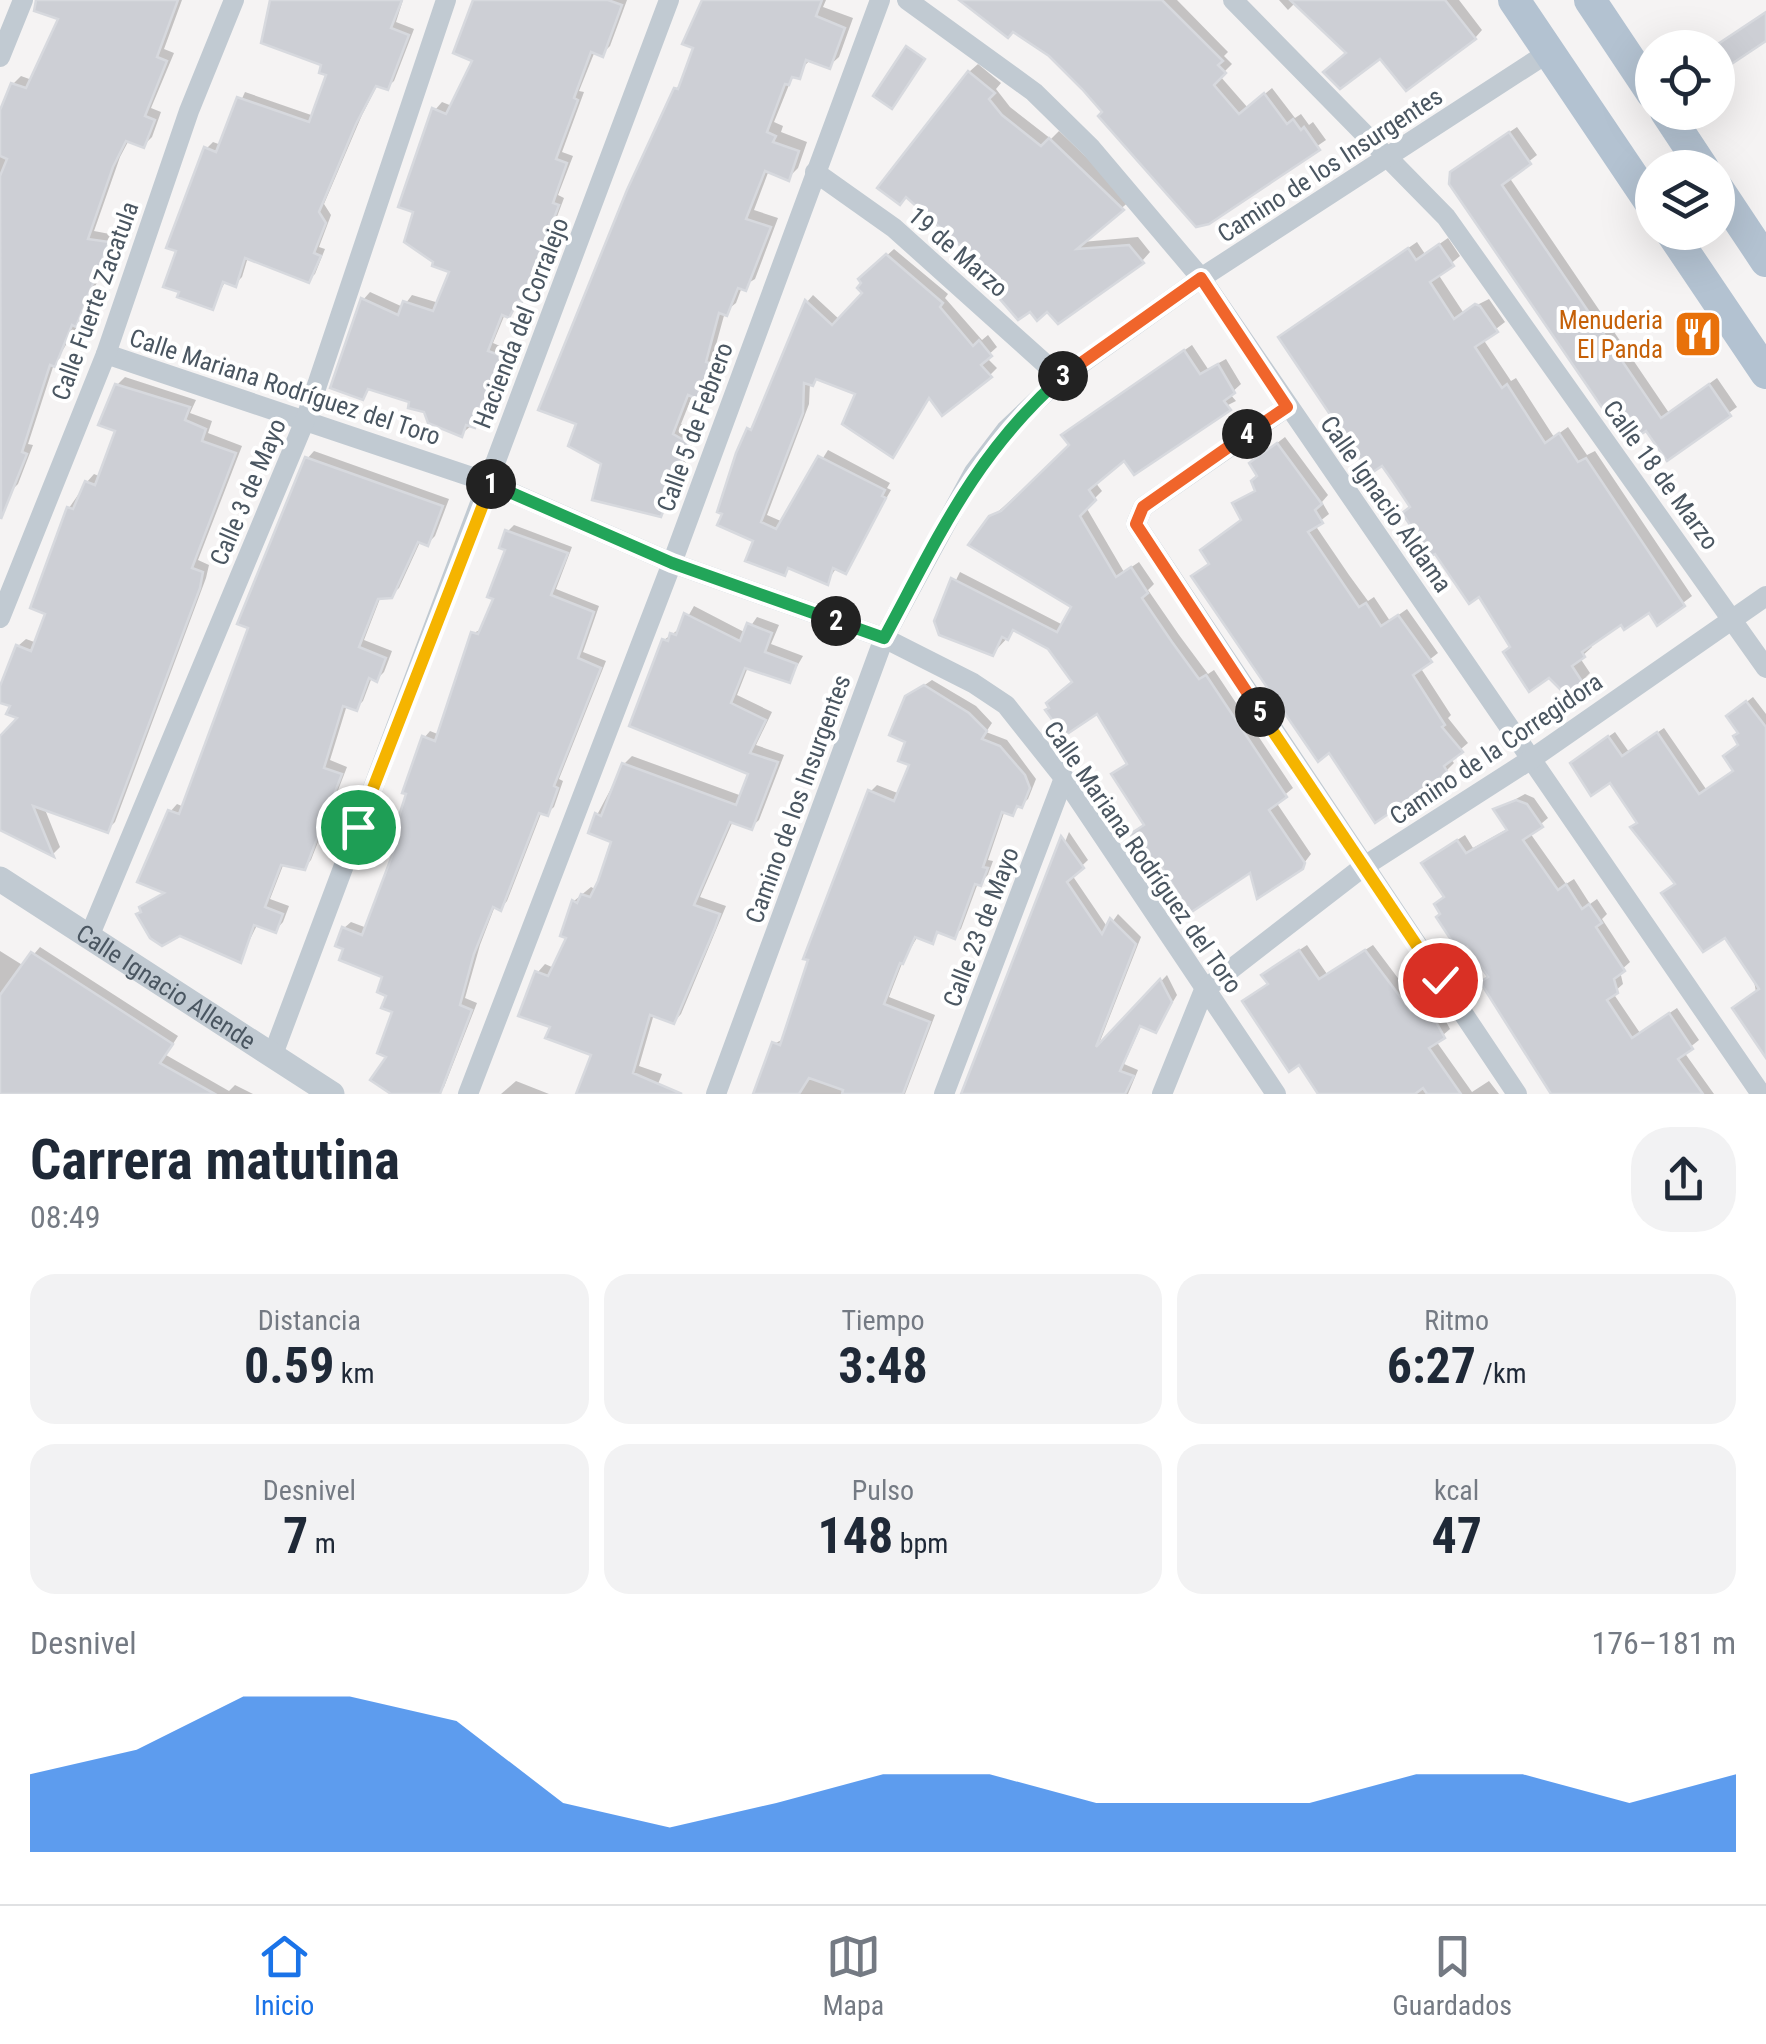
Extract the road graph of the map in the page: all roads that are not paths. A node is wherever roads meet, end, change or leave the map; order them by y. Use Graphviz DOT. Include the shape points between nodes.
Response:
graph roads {
  1 [pos="23,0"];
  2 [pos="234,0"];
  3 [pos="446,0"];
  4 [pos="669,0"];
  5 [pos="880,0"];
  6 [pos="907,0"];
  7 [pos="1233,0"];
  8 [pos="1514,0"];
  9 [pos="1602,4"];
  10 [pos="1549,52"];
  11 [pos="0,57"];
  12 [pos="1635,62"];
  13 [pos="1388,158"];
  14 [pos="815,172"];
  15 [pos="1635,180"];
  16 [pos="1735,214"];
  17 [pos="1683,250"];
  18 [pos="1766,261"];
  19 [pos="1201,278"];
  20 [pos="106,354"];
  21 [pos="1766,373"];
  22 [pos="1061,378"];
  23 [pos="1287,407"];
  24 [pos="306,418"];
  25 [pos="488,482"];
  26 [pos="672,563"];
  27 [pos="1766,596"];
  28 [pos="0,618"];
  29 [pos="1733,618"];
  30 [pos="884,638"];
  31 [pos="1766,668"];
  32 [pos="1533,758"];
  33 [pos="1064,778"];
  34 [pos="1363,867"];
  35 [pos="0,879"];
  36 [pos="88,937"];
  37 [pos="1204,990"];
  38 [pos="272,1057"];
  39 [pos="332,1094"];
  40 [pos="468,1094"];
  41 [pos="716,1094"];
  42 [pos="944,1094"];
  43 [pos="1162,1094"];
  44 [pos="1276,1094"];
  45 [pos="1517,1094"];
  46 [pos="1761,1094"];
  1 -- 11 [label="street"];
  2 -- 20 [label="street, Calle Fuerte Zacatula"];
  3 -- 24 [label="street, Calle 3 de Mayo"];
  4 -- 25 [label="street, Hacienda del Corralejo"];
  5 -- 14 [label="street, Calle 5 de Febrero"];
  6 -- 19 [label="street, Calle Ignacio Aldama" via="1034,92 1091,148"];
  7 -- 13 [label="street, Calle 18 de Marzo"];
  8 -- 10 [label="main road"];
  9 -- 12 [label="main road"];
  10 -- 13 [label="street, Camino de los Insurgentes"];
  10 -- 15 [label="main road"];
  13 -- 19 [label="street, Camino de los Insurgentes"];
  13 -- 29 [label="street, Calle 18 de Marzo" via="1446,217"];
  14 -- 22 [label="street, 19 de Marzo" via="894,228"];
  14 -- 26 [label="street, Calle 5 de Febrero"];
  16 -- 18 [label="main road"];
  17 -- 21 [label="main road"];
  19 -- 22 [label="street, Camino de los Insurgentes"];
  19 -- 23 [label="street, Calle Ignacio Aldama"];
  20 -- 24 [label="street, Calle Mariana Rodríguez del Toro"];
  20 -- 28 [label="street, Calle Fuerte Zacatula"];
  22 -- 30 [label="street, Camino de los Insurgentes" via="1006,430 974,472"];
  23 -- 32 [label="street, Calle Ignacio Aldama"];
  23 -- 34 [label="street" via="1137,515 1136,524"];
  24 -- 25 [label="street, Calle Mariana Rodríguez del Toro"];
  24 -- 36 [label="street, Calle 3 de Mayo"];
  25 -- 26 [label="street, Calle Mariana Rodríguez del Toro"];
  25 -- 38 [label="street, Hacienda del Corralejo"];
  26 -- 30 [label="street, Calle Mariana Rodríguez del Toro"];
  26 -- 40 [label="street, Calle 5 de Febrero"];
  27 -- 29 [label="street, Camino de la Corregidora"];
  29 -- 31 [label="street, Calle 18 de Marzo"];
  29 -- 32 [label="street, Camino de la Corregidora"];
  30 -- 33 [label="street, Calle Mariana Rodríguez del Toro" via="1006,705"];
  30 -- 41 [label="street, Camino de los Insurgentes"];
  32 -- 34 [label="street, Camino de la Corregidora"];
  32 -- 46 [label="street, Calle Ignacio Aldama"];
  33 -- 37 [label="street, Calle Mariana Rodríguez del Toro"];
  33 -- 42 [label="street, Calle 23 de Mayo"];
  34 -- 37 [label="street, Camino de la Corregidora"];
  34 -- 45 [label="street"];
  35 -- 36 [label="street, Calle Ignacio Allende"];
  36 -- 38 [label="street, Calle Ignacio Allende"];
  37 -- 43 [label="street"];
  37 -- 44 [label="street, Calle Mariana Rodríguez del Toro"];
  38 -- 39 [label="street, Calle Ignacio Allende"];
}
